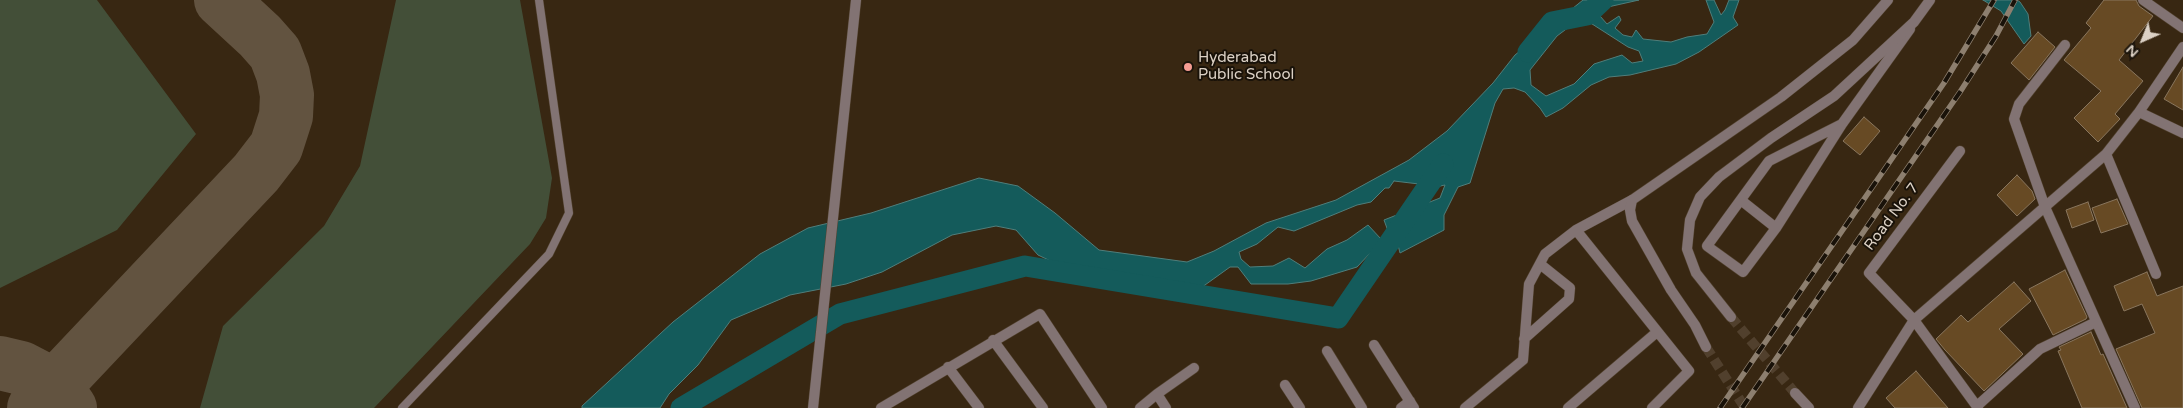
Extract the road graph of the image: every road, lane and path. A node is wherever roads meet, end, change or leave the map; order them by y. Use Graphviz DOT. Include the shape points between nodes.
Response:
graph roads {
  1 [pos="539,0"];
  2 [pos="856,0"];
  3 [pos="1888,0"];
  4 [pos="1930,0"];
  5 [pos="2143,0"];
  6 [pos="1914,22"];
  7 [pos="2183,28"];
  8 [pos="2065,45"];
  9 [pos="2183,47"];
  10 [pos="2140,112"];
  11 [pos="1842,124"];
  12 [pos="2183,133"];
  13 [pos="1960,151"];
  14 [pos="2106,154"];
  15 [pos="1632,200"];
  16 [pos="1742,201"];
  17 [pos="2044,207"];
  18 [pos="1776,228"];
  19 [pos="1576,230"];
  20 [pos="1540,264"];
  21 [pos="2156,274"];
  22 [pos="1731,317"];
  23 [pos="1914,320"];
  24 [pos="2096,322"];
  25 [pos="1657,332"];
  26 [pos="1524,339"];
  27 [pos="993,340"];
  28 [pos="1374,345"];
  29 [pos="1706,347"];
  30 [pos="1327,351"];
  31 [pos="948,368"];
  32 [pos="1194,368"];
  33 [pos="1285,385"];
  34 [pos="1795,393"];
  35 [pos="1157,394"];
  36 [pos="1412,404"];
  37 [pos="1978,407"];
  38 [pos="402,408"];
  39 [pos="813,408"];
  40 [pos="881,408"];
  41 [pos="979,408"];
  42 [pos="1043,408"];
  43 [pos="1102,408"];
  44 [pos="1140,408"];
  45 [pos="1166,408"];
  46 [pos="1300,408"];
  47 [pos="1362,408"];
  48 [pos="1400,408"];
  49 [pos="1465,408"];
  50 [pos="1568,408"];
  51 [pos="1652,408"];
  52 [pos="1809,408"];
  53 [pos="1858,408"];
  54 [pos="2135,408"];
  1 -- 38 [label="lane" via="569,213 549,254"];
  2 -- 39 [label="street"];
  3 -- 15 [label="street" via="1853,40 1781,97"];
  4 -- 6 [label="street"];
  5 -- 7 [label="street"];
  6 -- 11 [label="street"];
  6 -- 22 [label="street" via="1834,96 1718,177 1700,198 1690,220 1687,250 1696,273"];
  8 -- 17 [label="street" via="2019,104 2014,119"];
  9 -- 10 [label="street"];
  10 -- 12 [label="street"];
  10 -- 14 [label="street"];
  11 -- 16 [label="street" via="1769,161"];
  11 -- 18 [label="street"];
  13 -- 23 [label="street, Road No. 7" via="1869,273"];
  14 -- 17 [label="street"];
  14 -- 21 [label="street"];
  15 -- 19 [label="street"];
  15 -- 29 [label="street" via="1632,221"];
  16 -- 18 [label="street"];
  16 -- 18 [label="street" via="1707,246 1743,272"];
  17 -- 23 [label="street"];
  17 -- 24 [label="street"];
  19 -- 20 [label="street" via="1545,254"];
  19 -- 25 [label="street"];
  20 -- 26 [label="street" via="1529,284"];
  20 -- 26 [label="street" via="1570,288 1569,299"];
  23 -- 37 [label="street"];
  23 -- 53 [label="street"];
  24 -- 37 [label="street" via="2040,349"];
  24 -- 54 [label="street"];
  25 -- 50 [label="street"];
  25 -- 51 [label="street" via="1689,371"];
  26 -- 49 [label="street" via="1523,360"];
  27 -- 31 [label="street"];
  27 -- 42 [label="street"];
  27 -- 43 [label="street" via="1040,314"];
  28 -- 36 [label="street"];
  30 -- 47 [label="street"];
  31 -- 40 [label="street"];
  31 -- 41 [label="street"];
  32 -- 35 [label="street"];
  33 -- 46 [label="street"];
  34 -- 52 [label="street"];
  35 -- 44 [label="street"];
  35 -- 45 [label="street"];
  36 -- 48 [label="street"];
}
